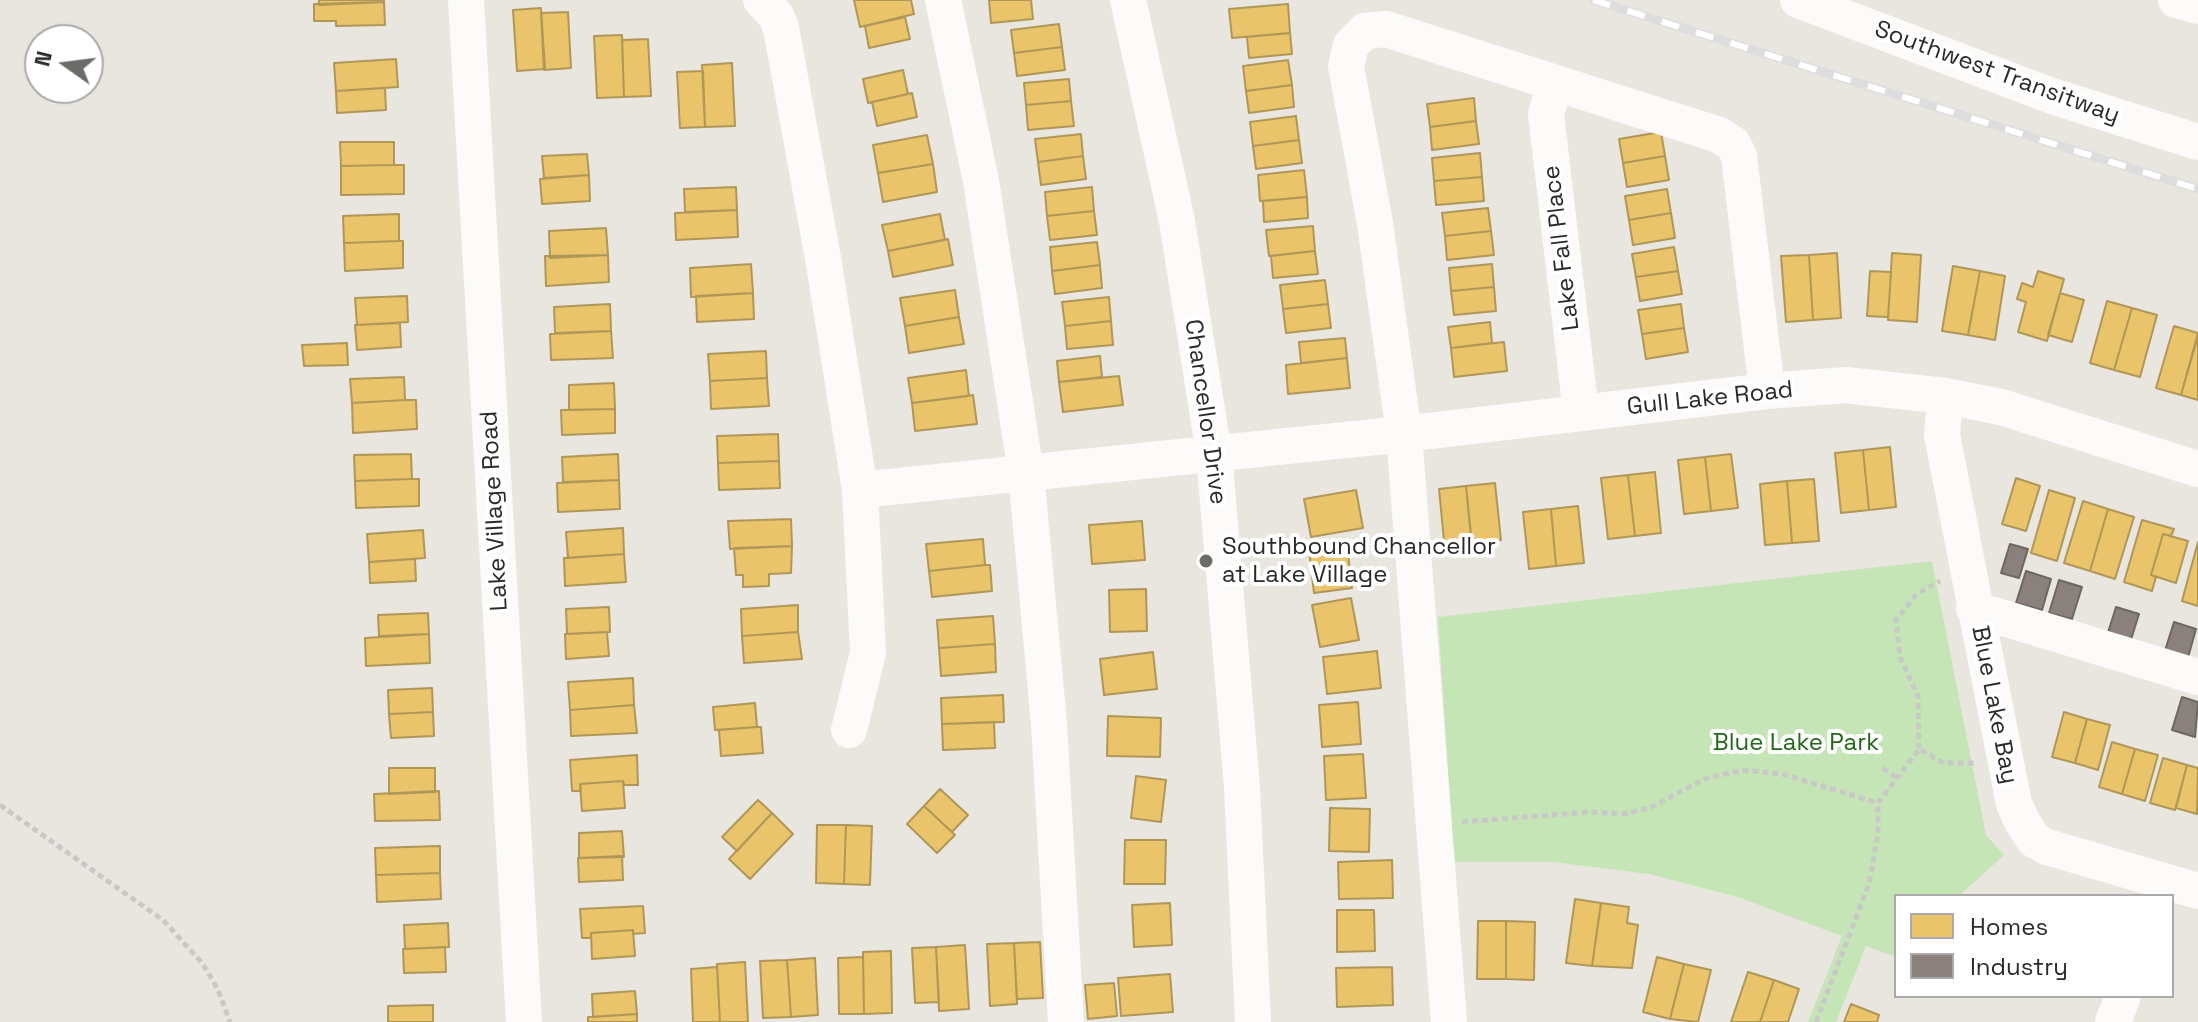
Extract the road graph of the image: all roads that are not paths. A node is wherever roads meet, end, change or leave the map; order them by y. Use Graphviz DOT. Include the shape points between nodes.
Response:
graph roads {
  1 [pos="466,0"];
  2 [pos="761,0"];
  3 [pos="943,0"];
  4 [pos="1128,0"];
  5 [pos="1798,0"];
  6 [pos="2176,0"];
  7 [pos="2198,6"];
  8 [pos="1555,84"];
  9 [pos="2198,142"];
  10 [pos="1767,391"];
  11 [pos="1945,396"];
  12 [pos="1581,413"];
  13 [pos="1404,434"];
  14 [pos="1214,454"];
  15 [pos="2198,469"];
  16 [pos="1026,473"];
  17 [pos="860,490"];
  18 [pos="1974,609"];
  19 [pos="2198,677"];
  20 [pos="849,730"];
  21 [pos="2175,890"];
  22 [pos="2122,998"];
  23 [pos="524,1022"];
  24 [pos="1066,1022"];
  25 [pos="1253,1022"];
  26 [pos="1449,1022"];
  27 [pos="2113,1022"];
  1 -- 23 [label="street, Lake Village Road"];
  2 -- 17 [label="street" via="781,28"];
  3 -- 16 [label="street" via="981,181"];
  4 -- 14 [label="street, Chancellor Drive" via="1177,221"];
  5 -- 9 [label="street, Southwest Transitway" via="2052,96"];
  6 -- 7 [label="street"];
  8 -- 10 [label="street" via="1719,135 1733,144 1739,156"];
  8 -- 12 [label="street, Lake Fall Place" via="1546,114"];
  8 -- 13 [label="street" via="1386,29 1365,31 1351,45 1346,66 1375,223"];
  10 -- 11 [label="street, Gull Lake Road" via="1846,385"];
  10 -- 12 [label="street, Gull Lake Road"];
  11 -- 15 [label="street, Gull Lake Road" via="2001,407"];
  11 -- 18 [label="street, Blue Lake Bay" via="1942,435"];
  12 -- 13 [label="street, Gull Lake Road"];
  13 -- 14 [label="street, Gull Lake Road"];
  13 -- 26 [label="street"];
  14 -- 16 [label="street"];
  14 -- 25 [label="street, Chancellor Drive" via="1242,787"];
  16 -- 17 [label="street"];
  16 -- 24 [label="street" via="1049,724"];
  17 -- 20 [label="street" via="868,653"];
  18 -- 19 [label="street"];
  18 -- 21 [label="street, Blue Lake Bay" via="2014,804 2034,840"];
  22 -- 27 [label="street"];
}
